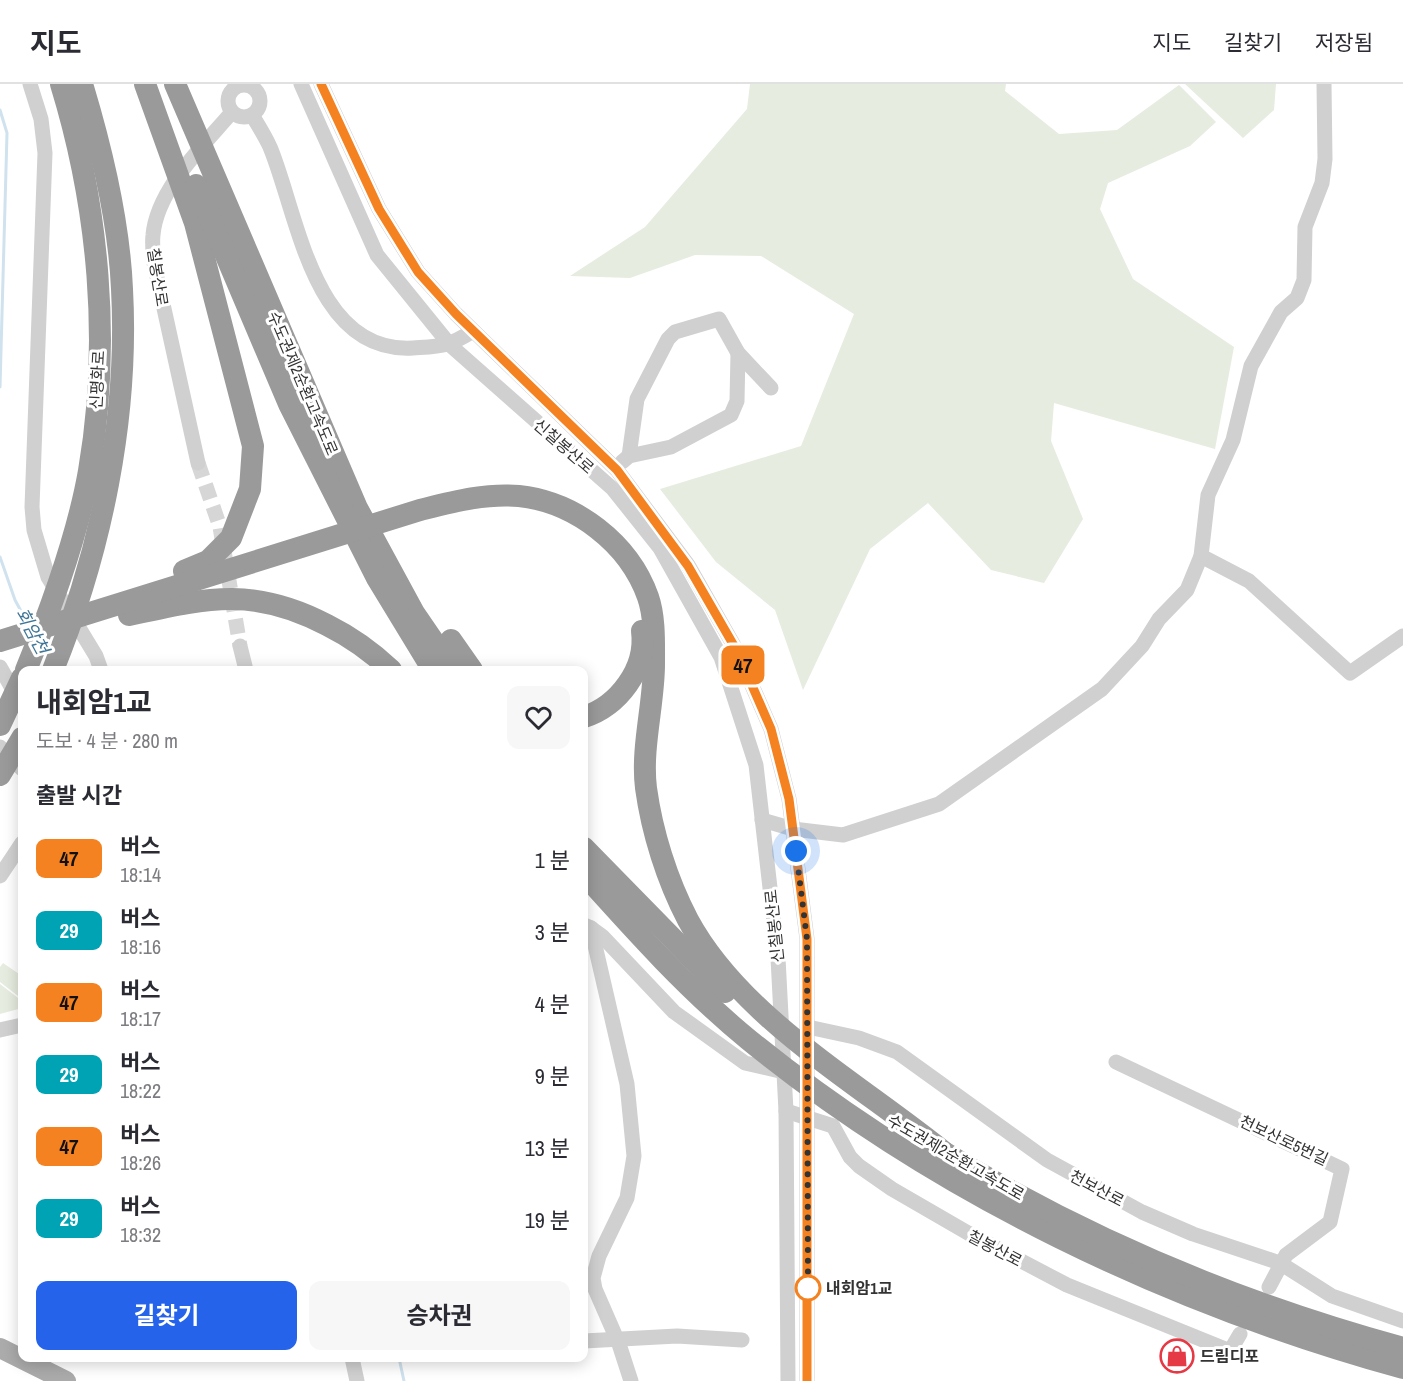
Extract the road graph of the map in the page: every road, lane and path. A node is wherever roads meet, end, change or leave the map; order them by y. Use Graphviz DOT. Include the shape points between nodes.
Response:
graph roads {
  1 [pos="30,84"];
  2 [pos="61,84"];
  3 [pos="82,84"];
  4 [pos="145,84"];
  5 [pos="155,84"];
  6 [pos="175,84"];
  7 [pos="301,84"];
  8 [pos="321,84"];
  9 [pos="1324,84"];
  10 [pos="233,86"];
  11 [pos="232,112"];
  12 [pos="252,115"];
  13 [pos="183,147"];
  14 [pos="195,179"];
  15 [pos="473,331"];
  16 [pos="450,345"];
  17 [pos="738,353"];
  18 [pos="771,388"];
  19 [pos="629,456"];
  20 [pos="198,463"];
  21 [pos="615,468"];
  22 [pos="339,469"];
  23 [pos="421,516"];
  24 [pos="1201,556"];
  25 [pos="181,590"];
  26 [pos="1403,636"];
  27 [pos="0,641"];
  28 [pos="240,646"];
  29 [pos="0,654"];
  30 [pos="27,666"];
  31 [pos="54,666"];
  32 [pos="100,666"];
  33 [pos="245,666"];
  34 [pos="387,666"];
  35 [pos="431,666"];
  36 [pos="450,666"];
  37 [pos="469,666"];
  38 [pos="0,667"];
  39 [pos="18,687"];
  40 [pos="18,699"];
  41 [pos="588,715"];
  42 [pos="0,725"];
  43 [pos="18,745"];
  44 [pos="0,747"];
  45 [pos="18,765"];
  46 [pos="0,775"];
  47 [pos="762,820"];
  48 [pos="793,829"];
  49 [pos="18,849"];
  50 [pos="588,852"];
  51 [pos="0,876"];
  52 [pos="588,878"];
  53 [pos="588,890"];
  54 [pos="588,927"];
  55 [pos="588,929"];
  56 [pos="650,948"];
  57 [pos="727,998"];
  58 [pos="18,1026"];
  59 [pos="808,1027"];
  60 [pos="0,1030"];
  61 [pos="1116,1062"];
  62 [pos="784,1072"];
  63 [pos="859,1103"];
  64 [pos="786,1111"];
  65 [pos="809,1117"];
  66 [pos="1280,1263"];
  67 [pos="1269,1287"];
  68 [pos="1403,1321"];
  69 [pos="1240,1334"];
  70 [pos="742,1340"];
  71 [pos="588,1341"];
  72 [pos="618,1342"];
  73 [pos="0,1348"];
  74 [pos="1403,1348"];
  75 [pos="18,1357"];
  76 [pos="28,1362"];
  77 [pos="353,1362"];
  78 [pos="1403,1368"];
  79 [pos="66,1381"];
  80 [pos="357,1381"];
  81 [pos="631,1381"];
  82 [pos="788,1381"];
  83 [pos="807,1381"];
  1 -- 32 [label="street" via="41,119 45,153 34,530 48,577"];
  2 -- 30 [label="highway, 신평화로" via="72,120 95,249 100,334 97,406 88,473 66,555"];
  3 -- 31 [label="highway, 신평화로" via="106,174 119,248 120,376 112,457 100,521 86,581"];
  4 -- 13 [label="highway"];
  5 -- 13 [label="highway, 수도권제2순환고속도로"];
  6 -- 13 [label="highway, 수도권제2순환고속도로"];
  7 -- 16 [label="street, 신칠봉산로" via="377,255"];
  8 -- 15 [label="street, 신칠봉산로" via="379,209 418,272"];
  9 -- 24 [label="street" via="1325,159 1322,183 1305,227 1304,280 1297,298 1281,312 1251,366 1233,440 1208,495"];
  10 -- 11 [label="street" via="228,97"];
  10 -- 12 [label="street" via="245,85 258,92 260,102"];
  11 -- 12 [label="street" via="242,117"];
  11 -- 20 [label="street, 칠봉산로" via="181,171 162,205 153,234 154,263"];
  12 -- 16 [label="street" via="270,147 313,274 345,322 361,337 386,347"];
  13 -- 14 [label="highway"];
  13 -- 14 [label="highway, 수도권제2순환고속도로"];
  14 -- 22 [label="highway, 수도권제2순환고속도로" via="235,221"];
  14 -- 25 [label="highway" via="195,223 253,446 250,489 231,538"];
  14 -- 35 [label="highway, 수도권제2순환고속도로" via="294,414 377,578"];
  15 -- 16 [label="street"];
  15 -- 21 [label="street, 신칠봉산로"];
  16 -- 47 [label="street, 신칠봉산로" via="613,489 660,548 721,657 756,765"];
  17 -- 18 [label="street"];
  17 -- 19 [label="street" via="737,401 731,415 671,447"];
  17 -- 19 [label="street" via="718,319 671,335 638,399"];
  19 -- 21 [label="street"];
  21 -- 48 [label="street, 신칠봉산로" via="688,566 737,651 771,729"];
  22 -- 36 [label="highway, 수도권제2순환고속도로" via="414,613"];
  22 -- 37 [label="highway"];
  23 -- 25 [label="highway"];
  23 -- 41 [label="highway" via="493,507 526,509 554,515 593,538 607,552 634,598 643,645 625,688 603,709"];
  23 -- 57 [label="highway" via="477,496 547,501 569,509 597,529 638,577 649,598 653,625 653,699 646,786 660,851"];
  24 -- 26 [label="street" via="1249,581 1350,673"];
  24 -- 48 [label="street" via="1187,590 1102,689 939,804 843,835"];
  25 -- 27 [label="highway"];
  25 -- 29 [label="highway" via="113,618"];
  25 -- 34 [label="highway" via="275,602 297,609 343,633"];
  28 -- 33 [label="street"];
  38 -- 40 [label="street"];
  39 -- 42 [label="highway"];
  43 -- 46 [label="highway"];
  44 -- 45 [label="street"];
  47 -- 48 [label="street"];
  47 -- 62 [label="street, 신칠봉산로" via="778,958"];
  48 -- 59 [label="street, 신칠봉산로" via="807,939"];
  49 -- 51 [label="street"];
  50 -- 57 [label="highway, 수도권제2순환고속도로"];
  52 -- 56 [label="highway, 수도권제2순환고속도로"];
  53 -- 56 [label="highway"];
  54 -- 62 [label="street" via="602,936 674,1012 745,1062"];
  55 -- 72 [label="street" via="616,1027 633,1133 634,1156 627,1198 599,1256 593,1278"];
  56 -- 57 [label="highway, 수도권제2순환고속도로"];
  57 -- 63 [label="highway, 수도권제2순환고속도로"];
  57 -- 63 [label="highway"];
  58 -- 60 [label="street"];
  59 -- 65 [label="street, 신칠봉산로"];
  59 -- 66 [label="street, 천보산로" via="859,1038 897,1052 1018,1141 1081,1181 1166,1223"];
  61 -- 66 [label="street, 천보산로5번길" via="1340,1166 1343,1172 1330,1222"];
  62 -- 64 [label="street, 신칠봉산로"];
  63 -- 74 [label="highway, 수도권제2순환고속도로" via="903,1119 945,1153 1115,1244 1279,1310"];
  63 -- 78 [label="highway, 수도권제2순환고속도로" via="967,1187 1114,1265 1258,1322"];
  64 -- 65 [label="street, 칠봉산로"];
  64 -- 82 [label="street, 신칠봉산로"];
  65 -- 69 [label="street, 칠봉산로" via="833,1126 850,1157 876,1179 1075,1289 1230,1351"];
  65 -- 83 [label="street, 신칠봉산로"];
  66 -- 67 [label="street"];
  66 -- 68 [label="street, 천보산로" via="1332,1296"];
  70 -- 72 [label="street" via="677,1336"];
  71 -- 72 [label="street"];
  72 -- 81 [label="street"];
  73 -- 75 [label="main road"];
  76 -- 79 [label="main road"];
  77 -- 80 [label="street"];
}
